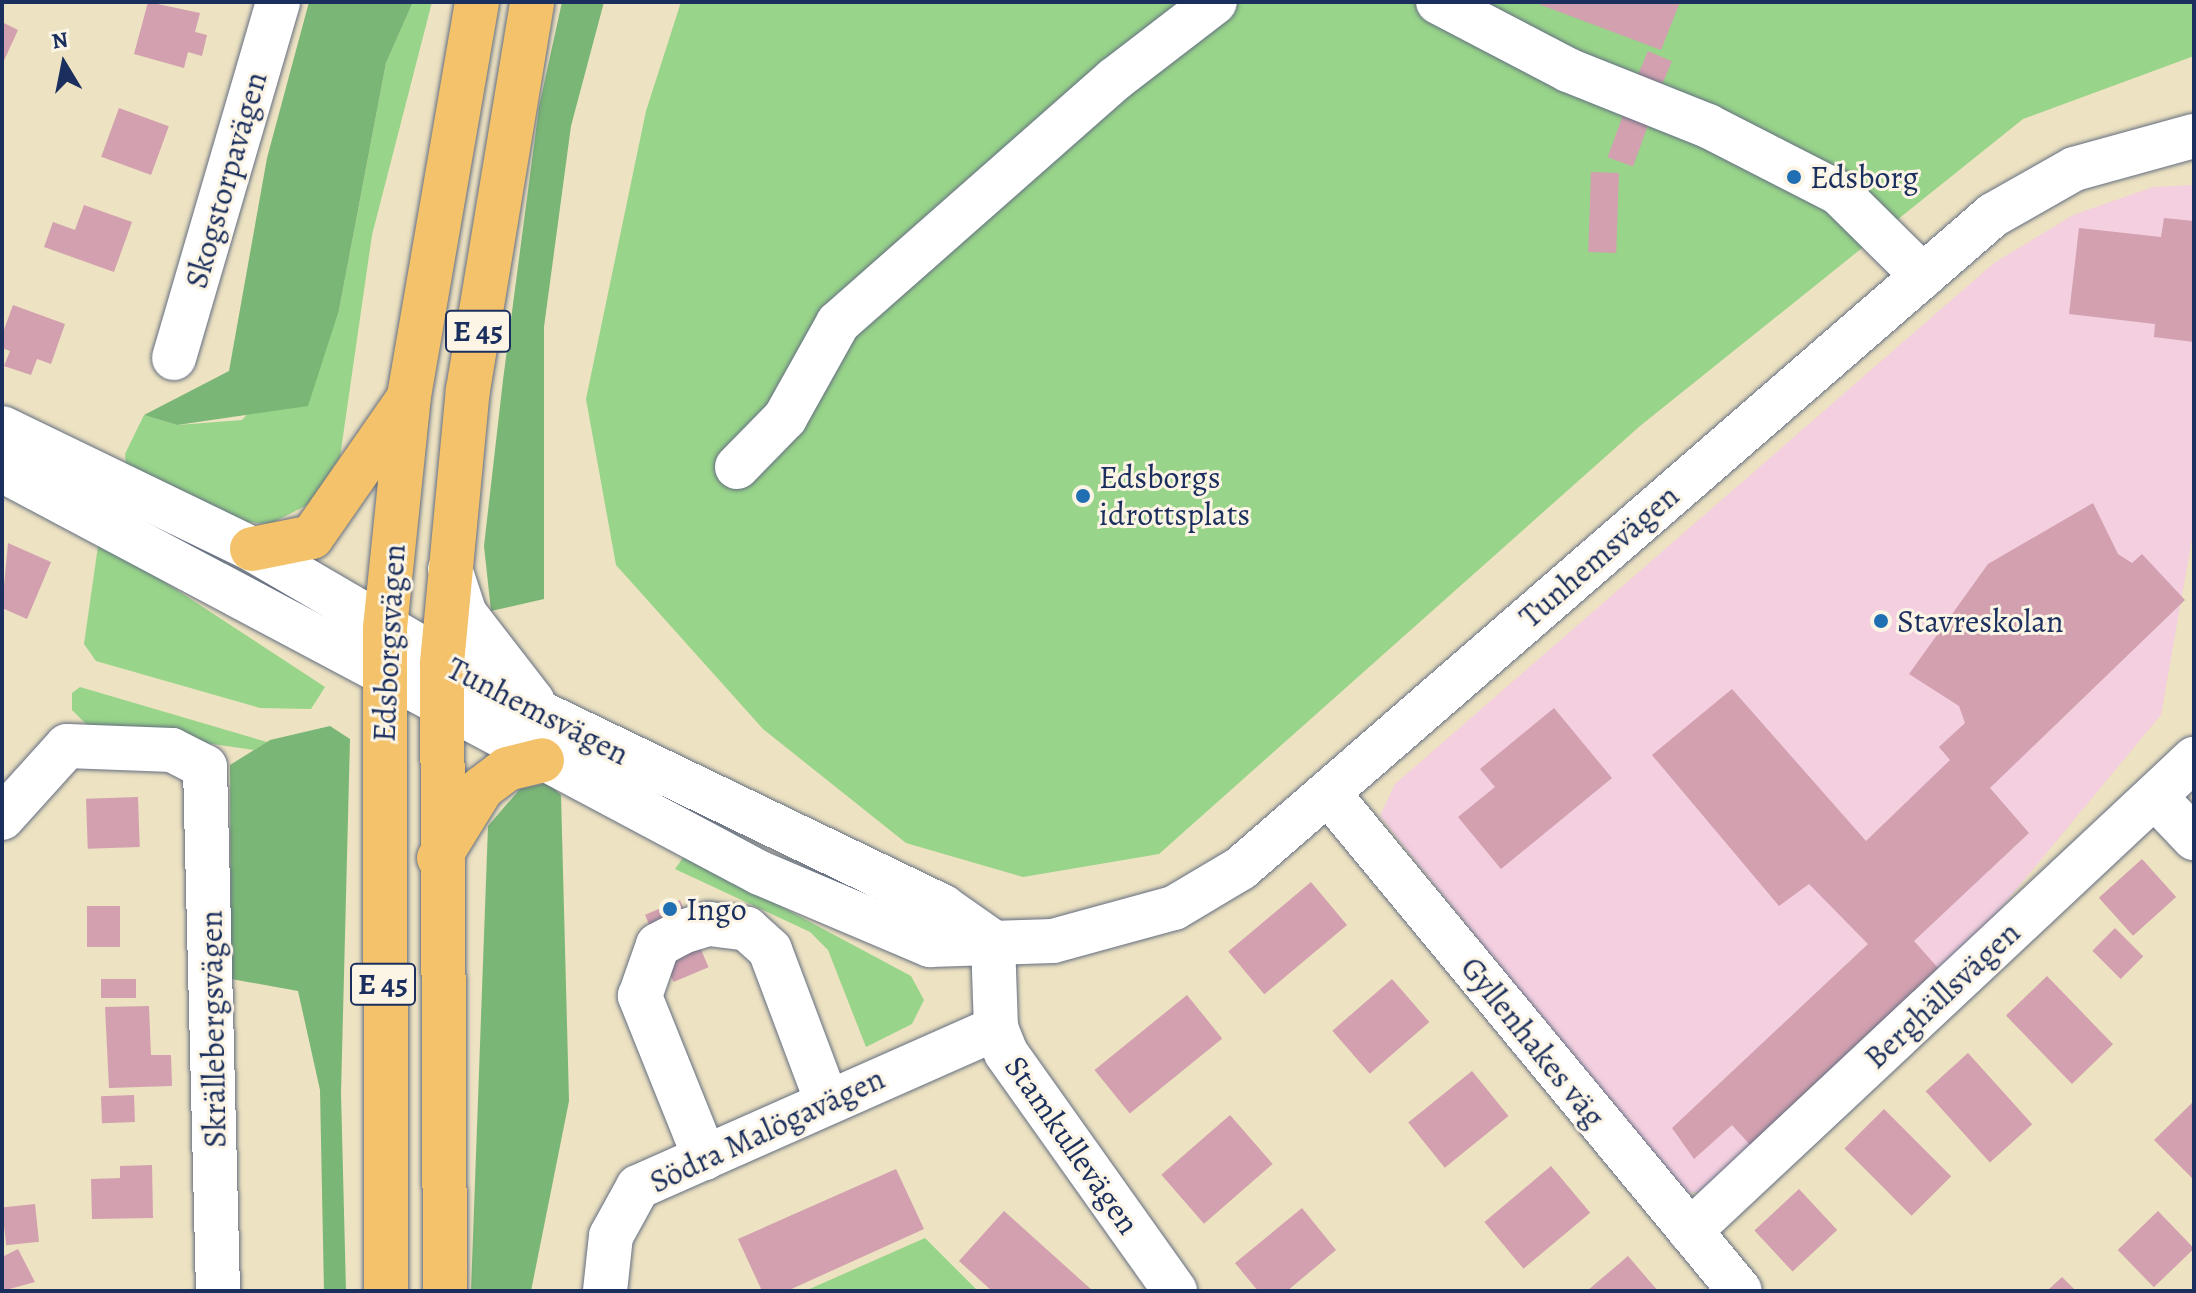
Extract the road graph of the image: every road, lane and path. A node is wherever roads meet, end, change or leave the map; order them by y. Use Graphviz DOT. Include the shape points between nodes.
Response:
graph roads {
  1 [pos="278,2"];
  2 [pos="477,2"];
  3 [pos="532,2"];
  4 [pos="1215,2"];
  5 [pos="1459,7"];
  6 [pos="2194,136"];
  7 [pos="1923,276"];
  8 [pos="174,358"];
  9 [pos="409,396"];
  10 [pos="2,428"];
  11 [pos="737,467"];
  12 [pos="2,470"];
  13 [pos="252,549"];
  14 [pos="450,569"];
  15 [pos="385,628"];
  16 [pos="442,663"];
  17 [pos="384,677"];
  18 [pos="441,708"];
  19 [pos="545,739"];
  20 [pos="2194,759"];
  21 [pos="1328,793"];
  22 [pos="2155,797"];
  23 [pos="2,818"];
  24 [pos="2194,838"];
  25 [pos="438,860"];
  26 [pos="993,942"];
  27 [pos="996,1028"];
  28 [pos="827,1102"];
  29 [pos="705,1158"];
  30 [pos="1690,1231"];
  31 [pos="218,1291"];
  32 [pos="386,1291"];
  33 [pos="445,1291"];
  34 [pos="605,1291"];
  35 [pos="1175,1291"];
  36 [pos="1740,1291"];
  1 -- 8 [label="street, Skogstorpavägen"];
  2 -- 9 [label="highway, Edsborgsvägen / E 45"];
  3 -- 14 [label="highway, Edsborgsvägen / E 45" via="468,390"];
  4 -- 11 [label="street" via="1115,79 838,323 785,418"];
  5 -- 7 [label="street" via="1839,193"];
  6 -- 7 [label="street, Tunhemsvägen" via="2074,169 1993,215"];
  7 -- 21 [label="street, Tunhemsvägen"];
  9 -- 13 [label="highway" via="312,537"];
  9 -- 15 [label="highway, Edsborgsvägen / E 45"];
  10 -- 13 [label="street, Tunhemsvägen"];
  12 -- 17 [label="street, Tunhemsvägen"];
  13 -- 15 [label="street, Tunhemsvägen"];
  14 -- 16 [label="highway, Edsborgsvägen / E 45"];
  14 -- 19 [label="street" via="465,614"];
  15 -- 16 [label="street, Tunhemsvägen"];
  15 -- 17 [label="highway, Edsborgsvägen / E 45"];
  16 -- 18 [label="highway, Edsborgsvägen / E 45"];
  16 -- 19 [label="street, Tunhemsvägen"];
  17 -- 18 [label="street, Tunhemsvägen"];
  17 -- 32 [label="highway, Edsborgsvägen / E 45"];
  18 -- 19 [label="street, Tunhemsvägen"];
  18 -- 25 [label="highway, Edsborgsvägen / E 45"];
  19 -- 25 [label="highway" via="482,788"];
  19 -- 26 [label="street, Tunhemsvägen" via="760,873 930,945"];
  20 -- 22 [label="street, Berghällsvägen"];
  21 -- 26 [label="street, Tunhemsvägen" via="1241,868 1174,908 1053,941"];
  21 -- 30 [label="street, Gyllenhakes väg"];
  22 -- 24 [label="street"];
  22 -- 30 [label="street, Berghällsvägen"];
  23 -- 31 [label="street, Skrällebergsvägen" via="67,746 172,750 205,767"];
  25 -- 33 [label="highway, Edsborgsvägen / E 45"];
  26 -- 27 [label="street, Stamkullevägen"];
  27 -- 28 [label="street, Södra Malögavägen"];
  27 -- 35 [label="street, Stamkullevägen" via="1025,1088"];
  28 -- 29 [label="street, Södra Malögavägen"];
  28 -- 29 [label="street" via="770,950 747,929 709,924 682,932 658,945 640,996"];
  29 -- 34 [label="street, Södra Malögavägen" via="638,1187 611,1236"];
  30 -- 36 [label="street, Gyllenhakes väg"];
}
